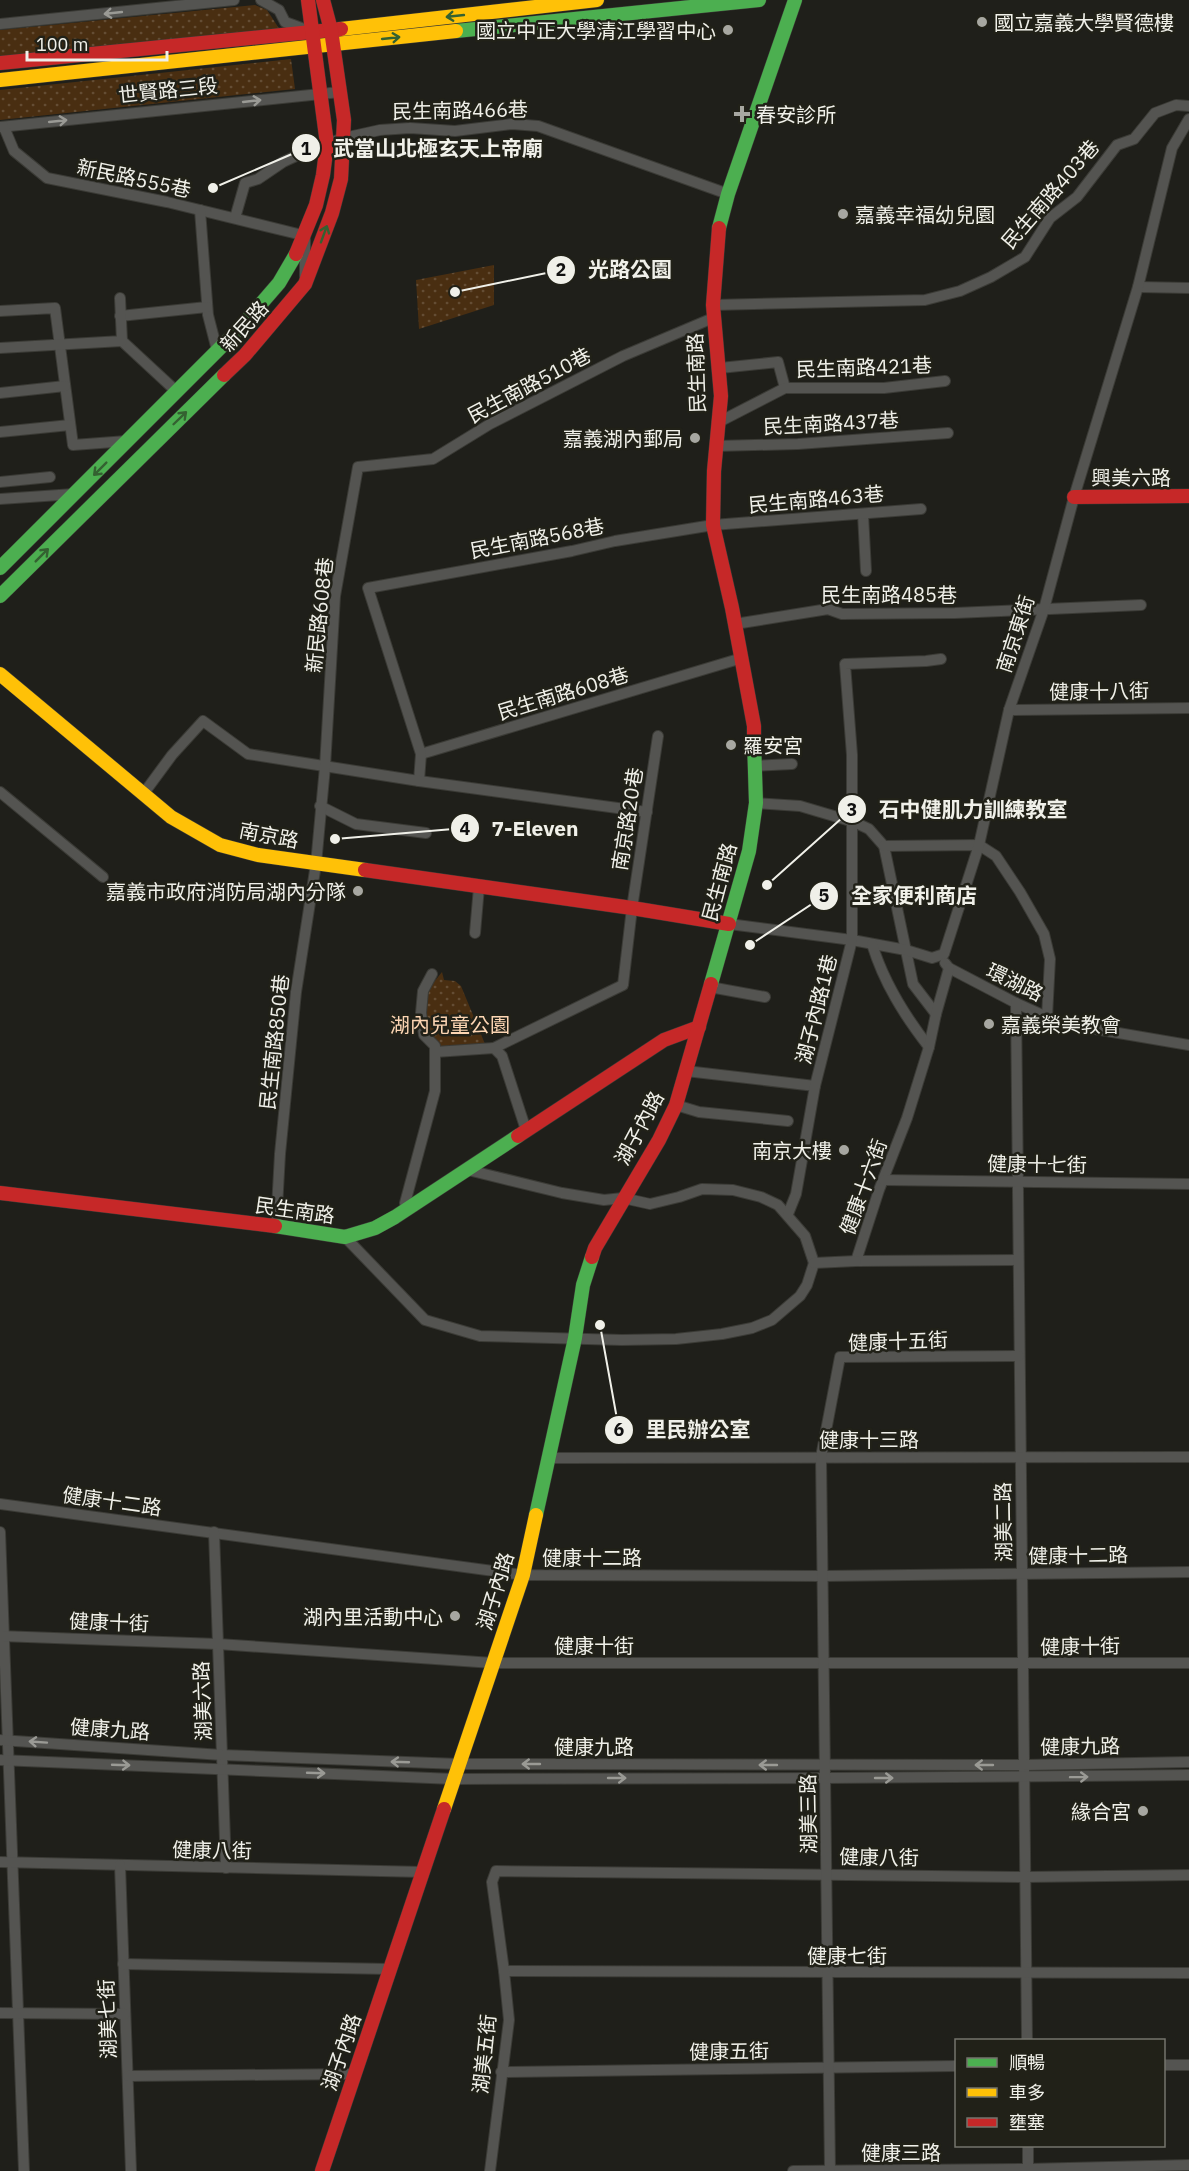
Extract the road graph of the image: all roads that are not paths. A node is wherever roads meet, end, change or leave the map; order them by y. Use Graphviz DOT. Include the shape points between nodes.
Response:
graph roads {
  1 [pos="234,0"];
  2 [pos="261,0"];
  3 [pos="308,0"];
  4 [pos="323,0"];
  5 [pos="597,0"];
  6 [pos="759,0"];
  7 [pos="795,0"];
  8 [pos="0,24"];
  9 [pos="331,30"];
  10 [pos="313,32"];
  11 [pos="333,45"];
  12 [pos="315,46"];
  13 [pos="0,63"];
  14 [pos="0,80"];
  15 [pos="340,92"];
  16 [pos="321,94"];
  17 [pos="1189,106"];
  18 [pos="1189,119"];
  19 [pos="2,127"];
  20 [pos="344,138"];
  21 [pos="327,144"];
  22 [pos="728,194"];
  23 [pos="200,210"];
  24 [pos="235,218"];
  25 [pos="305,240"];
  26 [pos="305,285"];
  27 [pos="1138,287"];
  28 [pos="1189,288"];
  29 [pos="120,298"];
  30 [pos="207,307"];
  31 [pos="0,311"];
  32 [pos="713,311"];
  33 [pos="120,316"];
  34 [pos="122,341"];
  35 [pos="59,344"];
  36 [pos="0,348"];
  37 [pos="217,350"];
  38 [pos="720,368"];
  39 [pos="945,381"];
  40 [pos="65,386"];
  41 [pos="785,388"];
  42 [pos="177,391"];
  43 [pos="0,393"];
  44 [pos="717,423"];
  45 [pos="70,425"];
  46 [pos="0,432"];
  47 [pos="948,433"];
  48 [pos="128,441"];
  49 [pos="716,446"];
  50 [pos="358,466"];
  51 [pos="50,477"];
  52 [pos="0,482"];
  53 [pos="75,494"];
  54 [pos="1189,496"];
  55 [pos="1074,497"];
  56 [pos="0,499"];
  57 [pos="921,509"];
  58 [pos="863,514"];
  59 [pos="713,525"];
  60 [pos="0,568"];
  61 [pos="866,571"];
  62 [pos="0,596"];
  63 [pos="1140,605"];
  64 [pos="1044,609"];
  65 [pos="735,624"];
  66 [pos="742,658"];
  67 [pos="941,659"];
  68 [pos="0,674"];
  69 [pos="1189,708"];
  70 [pos="1009,710"];
  71 [pos="658,736"];
  72 [pos="421,754"];
  73 [pos="792,764"];
  74 [pos="754,766"];
  75 [pos="325,767"];
  76 [pos="419,782"];
  77 [pos="0,792"];
  78 [pos="144,793"];
  79 [pos="756,804"];
  80 [pos="321,806"];
  81 [pos="647,812"];
  82 [pos="854,822"];
  83 [pos="426,833"];
  84 [pos="979,844"];
  85 [pos="884,846"];
  86 [pos="315,864"];
  87 [pos="103,877"];
  88 [pos="479,887"];
  89 [pos="632,908"];
  90 [pos="729,924"];
  91 [pos="475,933"];
  92 [pos="852,940"];
  93 [pos="872,944"];
  94 [pos="906,950"];
  95 [pos="939,956"];
  96 [pos="949,968"];
  97 [pos="432,974"];
  98 [pos="710,987"];
  99 [pos="765,997"];
  100 [pos="1016,1004"];
  101 [pos="936,1014"];
  102 [pos="1047,1017"];
  103 [pos="699,1027"];
  104 [pos="1189,1045"];
  105 [pos="929,1047"];
  106 [pos="494,1048"];
  107 [pos="435,1052"];
  108 [pos="686,1071"];
  109 [pos="815,1086"];
  110 [pos="676,1106"];
  111 [pos="788,1121"];
  112 [pos="526,1130"];
  113 [pos="468,1170"];
  114 [pos="884,1180"];
  115 [pos="1018,1182"];
  116 [pos="1189,1184"];
  117 [pos="0,1193"];
  118 [pos="623,1198"];
  119 [pos="407,1209"];
  120 [pos="788,1214"];
  121 [pos="276,1226"];
  122 [pos="345,1237"];
  123 [pos="1018,1260"];
  124 [pos="856,1261"];
  125 [pos="814,1263"];
  126 [pos="575,1338"];
  127 [pos="1019,1356"];
  128 [pos="821,1457"];
  129 [pos="1189,1457"];
  130 [pos="549,1458"];
  131 [pos="1020,1458"];
  132 [pos="0,1504"];
  133 [pos="0,1532"];
  134 [pos="214,1532"];
  135 [pos="1,1565"];
  136 [pos="1189,1572"];
  137 [pos="1022,1574"];
  138 [pos="523,1575"];
  139 [pos="823,1575"];
  140 [pos="2,1636"];
  141 [pos="218,1644"];
  142 [pos="824,1662"];
  143 [pos="493,1663"];
  144 [pos="1189,1663"];
  145 [pos="1023,1664"];
  146 [pos="4,1740"];
  147 [pos="222,1755"];
  148 [pos="4,1760"];
  149 [pos="1189,1762"];
  150 [pos="459,1764"];
  151 [pos="825,1765"];
  152 [pos="1024,1765"];
  153 [pos="223,1769"];
  154 [pos="1189,1775"];
  155 [pos="1024,1777"];
  156 [pos="825,1778"];
  157 [pos="454,1779"];
  158 [pos="0,1862"];
  159 [pos="13,1863"];
  160 [pos="120,1865"];
  161 [pos="226,1868"];
  162 [pos="496,1871"];
  163 [pos="423,1872"];
  164 [pos="826,1874"];
  165 [pos="1189,1875"];
  166 [pos="1025,1877"];
  167 [pos="123,1964"];
  168 [pos="390,1970"];
  169 [pos="504,1971"];
  170 [pos="828,1973"];
  171 [pos="1026,1973"];
  172 [pos="1189,1973"];
  173 [pos="0,2013"];
  174 [pos="19,2013"];
  175 [pos="125,2014"];
  176 [pos="1027,2039"];
  177 [pos="1165,2065"];
  178 [pos="1189,2065"];
  179 [pos="955,2066"];
  180 [pos="829,2067"];
  181 [pos="501,2072"];
  182 [pos="355,2074"];
  183 [pos="128,2076"];
  184 [pos="1028,2147"];
  185 [pos="1189,2165"];
  186 [pos="1028,2170"];
  187 [pos="24,2171"];
  188 [pos="131,2171"];
  189 [pos="322,2171"];
  190 [pos="490,2171"];
  191 [pos="793,2171"];
  192 [pos="830,2171"];
  1 -- 8 [label="street, one-way"];
  2 -- 10 [label="street" via="279,9 285,22"];
  3 -- 10 [label="street, 新民路"];
  4 -- 9 [label="street, 新民路"];
  5 -- 9 [label="street, one-way"];
  11 -- 6 [label="street, 世賢路三段, one-way"];
  7 -- 22 [label="street, 民生南路"];
  9 -- 10 [label="street"];
  9 -- 11 [label="street, 新民路"];
  10 -- 12 [label="street, 新民路"];
  10 -- 13 [label="street"];
  11 -- 12 [label="street, 世賢路三段"];
  11 -- 15 [label="street, 新民路"];
  12 -- 14 [label="street, 世賢路三段"];
  12 -- 16 [label="street, 新民路"];
  15 -- 16 [label="street, 世賢路三段"];
  15 -- 20 [label="street, 新民路"];
  19 -- 16 [label="street, 世賢路三段, one-way"];
  16 -- 21 [label="street, 新民路"];
  17 -- 32 [label="street, 民生南路403巷" via="1176,105 1155,112 1134,138 1117,145 1077,196 1050,218 1025,257 960,291 925,300"];
  18 -- 27 [label="street, 南京東街" via="1172,148"];
  19 -- 23 [label="street, 新民路555巷" via="14,151 47,178"];
  20 -- 21 [label="street, 民生南路466巷"];
  20 -- 22 [label="street, 民生南路466巷" via="394,128 455,131 512,124 538,126"];
  26 -- 20 [label="street, 新民路, one-way" via="332,213"];
  21 -- 24 [label="street, 民生南路466巷" via="245,183"];
  21 -- 25 [label="street, 新民路" via="316,210"];
  22 -- 32 [label="street, 民生南路" via="720,221"];
  23 -- 24 [label="street, 新民路555巷"];
  23 -- 30 [label="street"];
  24 -- 25 [label="street, 新民路555巷" via="298,234"];
  25 -- 26 [label="street"];
  25 -- 37 [label="street, 新民路" via="260,308"];
  62 -- 26 [label="street, 新民路, one-way" via="245,355"];
  27 -- 28 [label="street"];
  27 -- 55 [label="street, 南京東街"];
  29 -- 33 [label="street"];
  30 -- 33 [label="street"];
  30 -- 37 [label="street"];
  31 -- 35 [label="street" via="55,308"];
  32 -- 38 [label="street, 民生南路"];
  32 -- 50 [label="street, 民生南路510巷" via="490,424 433,459"];
  33 -- 34 [label="street"];
  34 -- 35 [label="street"];
  34 -- 42 [label="street"];
  35 -- 36 [label="street"];
  35 -- 40 [label="street"];
  37 -- 42 [label="street, 新民路"];
  38 -- 41 [label="street, 民生南路421巷" via="778,362"];
  38 -- 44 [label="street, 民生南路"];
  39 -- 41 [label="street, 民生南路421巷" via="884,388"];
  40 -- 43 [label="street"];
  40 -- 45 [label="street"];
  41 -- 44 [label="street, 民生南路421巷"];
  42 -- 48 [label="street, 新民路"];
  44 -- 49 [label="street, 民生南路"];
  45 -- 46 [label="street"];
  45 -- 48 [label="street" via="73,445"];
  47 -- 49 [label="street, 民生南路437巷"];
  48 -- 53 [label="street, 新民路, one-way"];
  49 -- 59 [label="street, 民生南路"];
  50 -- 75 [label="street, 新民路608巷" via="335,596"];
  51 -- 52 [label="street"];
  53 -- 56 [label="street"];
  53 -- 60 [label="street, 新民路"];
  54 -- 55 [label="street, 興美六路"];
  55 -- 64 [label="street, 南京東街"];
  57 -- 58 [label="street, 民生南路463巷"];
  58 -- 59 [label="street, 民生南路463巷"];
  58 -- 61 [label="street"];
  59 -- 65 [label="street, 民生南路"];
  59 -- 72 [label="street, 民生南路568巷" via="368,588"];
  63 -- 64 [label="street, 民生南路485巷"];
  64 -- 65 [label="street, 民生南路485巷" via="842,614 828,609"];
  64 -- 70 [label="street, 南京東街"];
  65 -- 66 [label="street, 民生南路"];
  66 -- 72 [label="street, 民生南路608巷"];
  66 -- 74 [label="street, 民生南路" via="754,726"];
  67 -- 82 [label="street, 湖子內路1巷" via="845,664"];
  68 -- 78 [label="street, 南京路"];
  69 -- 70 [label="street, 健康十八街"];
  70 -- 84 [label="street, 南京東街"];
  71 -- 81 [label="street, 南京路20巷"];
  72 -- 76 [label="street"];
  73 -- 74 [label="street"];
  74 -- 79 [label="street, 民生南路"];
  75 -- 76 [label="street"];
  75 -- 78 [label="street" via="248,754 203,721"];
  75 -- 80 [label="street, 新民路608巷"];
  76 -- 81 [label="street"];
  77 -- 87 [label="street"];
  78 -- 86 [label="street, 南京路" via="171,817 220,845"];
  79 -- 82 [label="street" via="800,806"];
  79 -- 90 [label="street, 民生南路" via="749,851"];
  80 -- 83 [label="street" via="356,824"];
  80 -- 86 [label="street, 民生南路850巷"];
  81 -- 89 [label="street, 南京路20巷"];
  82 -- 85 [label="street" via="869,829"];
  82 -- 92 [label="street, 湖子內路1巷"];
  84 -- 85 [label="street"];
  84 -- 95 [label="street, 南京東街" via="944,954"];
  84 -- 102 [label="street" via="996,856 1044,934 1050,959"];
  85 -- 94 [label="street"];
  86 -- 88 [label="street, 南京路"];
  86 -- 121 [label="street, 民生南路850巷" via="294,1003"];
  88 -- 89 [label="street, 南京路"];
  88 -- 91 [label="street"];
  89 -- 90 [label="street, 南京路"];
  89 -- 106 [label="street, 南京路20巷" via="623,985"];
  90 -- 92 [label="street"];
  90 -- 98 [label="street, 民生南路"];
  92 -- 93 [label="street"];
  92 -- 109 [label="street, 湖子內路1巷"];
  93 -- 94 [label="street"];
  93 -- 105 [label="street" via="897,1001"];
  94 -- 95 [label="street" via="932,958"];
  94 -- 101 [label="street" via="913,984"];
  95 -- 96 [label="street, 環湖路"];
  96 -- 100 [label="street, 環湖路"];
  96 -- 101 [label="street, 健康十六街"];
  97 -- 107 [label="street" via="423,991 421,1013 424,1035 435,1046"];
  98 -- 99 [label="street"];
  98 -- 103 [label="street, 民生南路"];
  100 -- 102 [label="street, 環湖路"];
  100 -- 115 [label="street, 湖美二路"];
  101 -- 105 [label="street, 健康十六街"];
  102 -- 104 [label="street, 環湖路" via="1060,1023"];
  103 -- 108 [label="street, 湖子內路"];
  103 -- 112 [label="street, 民生南路" via="664,1040"];
  105 -- 114 [label="street, 健康十六街"];
  106 -- 107 [label="street"];
  106 -- 112 [label="street" via="502,1056"];
  107 -- 119 [label="street" via="435,1091 405,1203"];
  108 -- 109 [label="street, 湖子內路1巷"];
  108 -- 110 [label="street, 湖子內路"];
  109 -- 120 [label="street, 湖子內路1巷" via="796,1194"];
  110 -- 111 [label="street"];
  110 -- 118 [label="street, 湖子內路"];
  112 -- 113 [label="street, 民生南路"];
  113 -- 118 [label="street" via="562,1193 604,1200"];
  113 -- 119 [label="street, 民生南路"];
  114 -- 115 [label="street, 健康十七街"];
  114 -- 124 [label="street, 健康十六街"];
  115 -- 116 [label="street, 健康十七街"];
  115 -- 123 [label="street, 湖美二路"];
  117 -- 121 [label="street, 民生南路"];
  118 -- 120 [label="street" via="650,1204 702,1189 733,1190 761,1197"];
  118 -- 126 [label="street, 湖子內路" via="595,1248 583,1285"];
  119 -- 122 [label="street, 民生南路" via="375,1228"];
  120 -- 125 [label="street" via="805,1236"];
  121 -- 122 [label="street, 民生南路"];
  122 -- 126 [label="street" via="425,1320 480,1336"];
  123 -- 124 [label="street, 健康十六街"];
  123 -- 127 [label="street, 湖美二路"];
  124 -- 125 [label="street"];
  125 -- 126 [label="street" via="800,1296 772,1320 752,1328 676,1339"];
  126 -- 130 [label="street, 湖子內路"];
  127 -- 128 [label="street, 健康十五街" via="840,1357"];
  127 -- 131 [label="street, 湖美二路"];
  128 -- 130 [label="street, 健康十三路"];
  128 -- 131 [label="street, 健康十三路"];
  128 -- 139 [label="street, 湖美三路"];
  129 -- 131 [label="street, 健康十三路"];
  130 -- 138 [label="street, 湖子內路"];
  131 -- 137 [label="street, 湖美二路"];
  132 -- 134 [label="street, 健康十二路"];
  133 -- 135 [label="street"];
  134 -- 138 [label="street, 健康十二路"];
  134 -- 141 [label="street, 湖美六路"];
  135 -- 140 [label="street"];
  136 -- 137 [label="street, 健康十二路"];
  137 -- 139 [label="street, 健康十二路"];
  137 -- 145 [label="street, 湖美二路"];
  138 -- 139 [label="street, 健康十二路"];
  138 -- 143 [label="street, 湖子內路"];
  139 -- 142 [label="street, 湖美三路"];
  140 -- 141 [label="street, 健康十街"];
  140 -- 146 [label="street"];
  141 -- 143 [label="street, 健康十街"];
  141 -- 147 [label="street, 湖美六路"];
  142 -- 143 [label="street, 健康十街"];
  142 -- 145 [label="street, 健康十街"];
  142 -- 151 [label="street, 湖美三路"];
  143 -- 150 [label="street, 湖子內路"];
  144 -- 145 [label="street, 健康十街"];
  145 -- 152 [label="street, 湖美二路"];
  147 -- 146 [label="street, 健康九路, one-way"];
  146 -- 148 [label="street"];
  150 -- 147 [label="street, 健康九路, one-way"];
  147 -- 153 [label="street, 湖美六路"];
  148 -- 153 [label="street, 健康九路, one-way"];
  148 -- 159 [label="street"];
  149 -- 152 [label="street, 健康九路"];
  151 -- 150 [label="street, 健康九路, one-way"];
  150 -- 157 [label="street, 湖子內路"];
  152 -- 151 [label="street, 健康九路, one-way"];
  151 -- 156 [label="street, 湖美三路"];
  152 -- 155 [label="street, 湖美二路"];
  153 -- 157 [label="street, 健康九路, one-way"];
  153 -- 161 [label="street, 湖美六路"];
  155 -- 154 [label="street, 健康九路, one-way"];
  156 -- 155 [label="street, 健康九路, one-way"];
  155 -- 166 [label="street, 湖美二路"];
  157 -- 156 [label="street, 健康九路, one-way"];
  156 -- 164 [label="street, 湖美三路"];
  157 -- 163 [label="street, 湖子內路"];
  158 -- 159 [label="street, 健康八街"];
  159 -- 160 [label="street, 健康八街"];
  159 -- 174 [label="street"];
  160 -- 161 [label="street, 健康八街"];
  160 -- 167 [label="street, 湖美七街"];
  161 -- 163 [label="street, 健康八街"];
  162 -- 164 [label="street, 健康八街"];
  162 -- 169 [label="street, 湖美五街" via="492,1882"];
  163 -- 168 [label="street, 湖子內路"];
  164 -- 166 [label="street, 健康八街"];
  164 -- 170 [label="street, 湖美三路"];
  165 -- 166 [label="street, 健康八街"];
  166 -- 171 [label="street, 湖美二路"];
  167 -- 168 [label="street"];
  167 -- 175 [label="street, 湖美七街"];
  168 -- 182 [label="street, 湖子內路"];
  169 -- 170 [label="street, 健康七街"];
  169 -- 181 [label="street, 湖美五街" via="509,2020"];
  170 -- 171 [label="street, 健康七街"];
  170 -- 180 [label="street, 湖美三路"];
  171 -- 172 [label="street, 健康七街"];
  171 -- 176 [label="street, 湖美二路"];
  173 -- 174 [label="street"];
  174 -- 175 [label="street"];
  174 -- 187 [label="street"];
  175 -- 183 [label="street, 湖美七街"];
  177 -- 178 [label="street"];
  179 -- 180 [label="street, 健康五街"];
  180 -- 181 [label="street, 健康五街"];
  180 -- 192 [label="street, 湖美三路"];
  181 -- 190 [label="street, 湖美五街"];
  182 -- 183 [label="street"];
  182 -- 189 [label="street, 湖子內路"];
  183 -- 188 [label="street, 湖美七街"];
  184 -- 186 [label="street"];
  185 -- 186 [label="street, 健康三路"];
  186 -- 192 [label="street, 健康三路"];
  191 -- 192 [label="street, 健康三路"];
}
